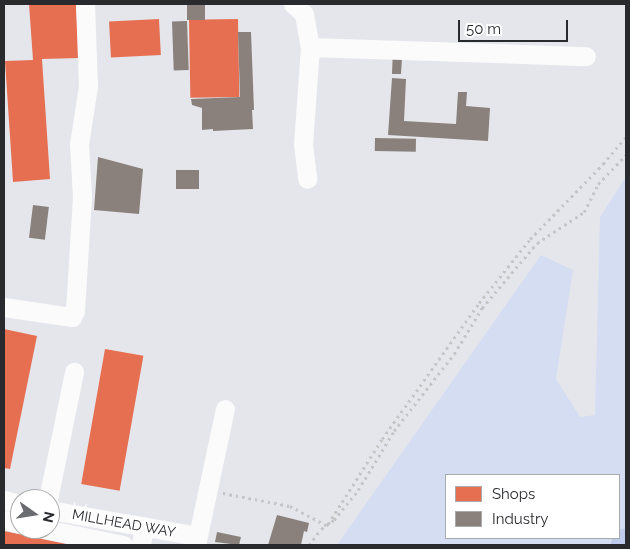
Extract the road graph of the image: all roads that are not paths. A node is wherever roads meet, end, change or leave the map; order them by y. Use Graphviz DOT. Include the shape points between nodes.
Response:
graph roads {
  1 [pos="85,4"];
  2 [pos="293,4"];
  3 [pos="310,47"];
  4 [pos="586,56"];
  5 [pos="307,179"];
  6 [pos="4,307"];
  7 [pos="74,372"];
  8 [pos="225,408"];
  9 [pos="50,489"];
  10 [pos="60,512"];
  11 [pos="144,526"];
  12 [pos="60,532"];
  13 [pos="196,540"];
  14 [pos="123,545"];
  15 [pos="141,545"];
  1 -- 6 [label="street" via="88,86 79,144 82,197 75,311 72,317"];
  2 -- 3 [label="street" via="304,14"];
  3 -- 4 [label="street"];
  3 -- 5 [label="street" via="303,144"];
  7 -- 9 [label="street"];
  8 -- 13 [label="street, MILLHEAD WAY"];
  10 -- 11 [label="street, MILLHEAD WAY"];
  11 -- 13 [label="street, MILLHEAD WAY"];
  11 -- 15 [label="street"];
  12 -- 14 [label="street"];
}
